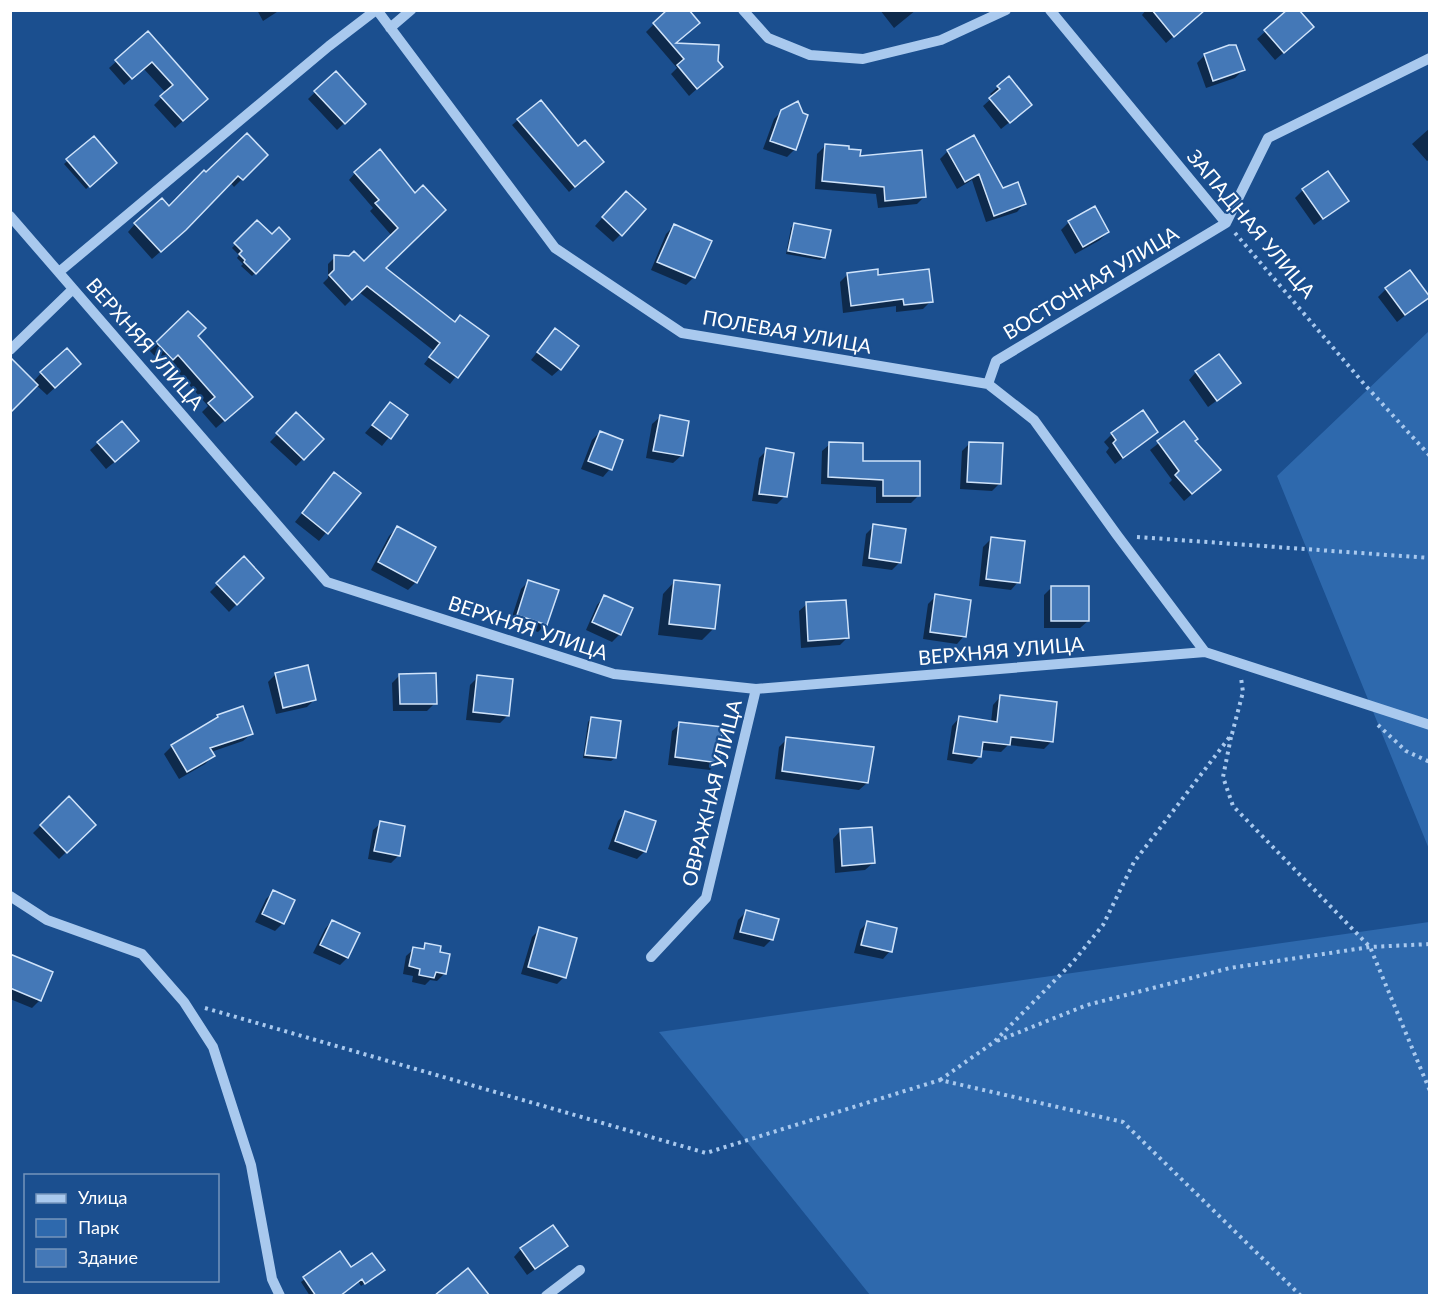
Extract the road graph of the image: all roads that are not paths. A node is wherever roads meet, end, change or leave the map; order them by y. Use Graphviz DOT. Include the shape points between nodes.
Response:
graph roads {
  1 [pos="377,10"];
  2 [pos="411,10"];
  3 [pos="743,10"];
  4 [pos="1006,10"];
  5 [pos="1050,10"];
  6 [pos="390,28"];
  7 [pos="1430,58"];
  8 [pos="10,216"];
  9 [pos="1226,223"];
  10 [pos="59,272"];
  11 [pos="73,289"];
  12 [pos="10,350"];
  13 [pos="988,384"];
  14 [pos="1205,652"];
  15 [pos="756,689"];
  16 [pos="1430,725"];
  17 [pos="10,896"];
  18 [pos="651,957"];
  19 [pos="580,1270"];
  20 [pos="280,1296"];
  21 [pos="546,1296"];
  1 -- 6 [label="street, ПОЛЕВАЯ УЛИЦА"];
  1 -- 10 [label="street"];
  2 -- 6 [label="street"];
  3 -- 4 [label="street" via="768,38 779,43 810,55 863,59 941,40"];
  5 -- 9 [label="street, ЗАПАДНАЯ УЛИЦА"];
  6 -- 13 [label="street, ПОЛЕВАЯ УЛИЦА" via="555,248 682,333"];
  7 -- 9 [label="street" via="1268,138"];
  8 -- 10 [label="street, ВЕРХНЯЯ УЛИЦА"];
  9 -- 13 [label="street, ВОСТОЧНАЯ УЛИЦА" via="996,361"];
  10 -- 11 [label="street, ВЕРХНЯЯ УЛИЦА"];
  11 -- 12 [label="street"];
  11 -- 15 [label="street, ВЕРХНЯЯ УЛИЦА" via="327,582 614,674"];
  13 -- 14 [label="street, ПОЛЕВАЯ УЛИЦА" via="1034,420"];
  14 -- 15 [label="street, ВЕРХНЯЯ УЛИЦА"];
  14 -- 16 [label="street"];
  15 -- 18 [label="street, ОВРАЖНАЯ УЛИЦА" via="706,898"];
  17 -- 20 [label="street" via="47,921 142,954 184,1002 213,1047 251,1165 272,1279"];
  19 -- 21 [label="street"];
}
